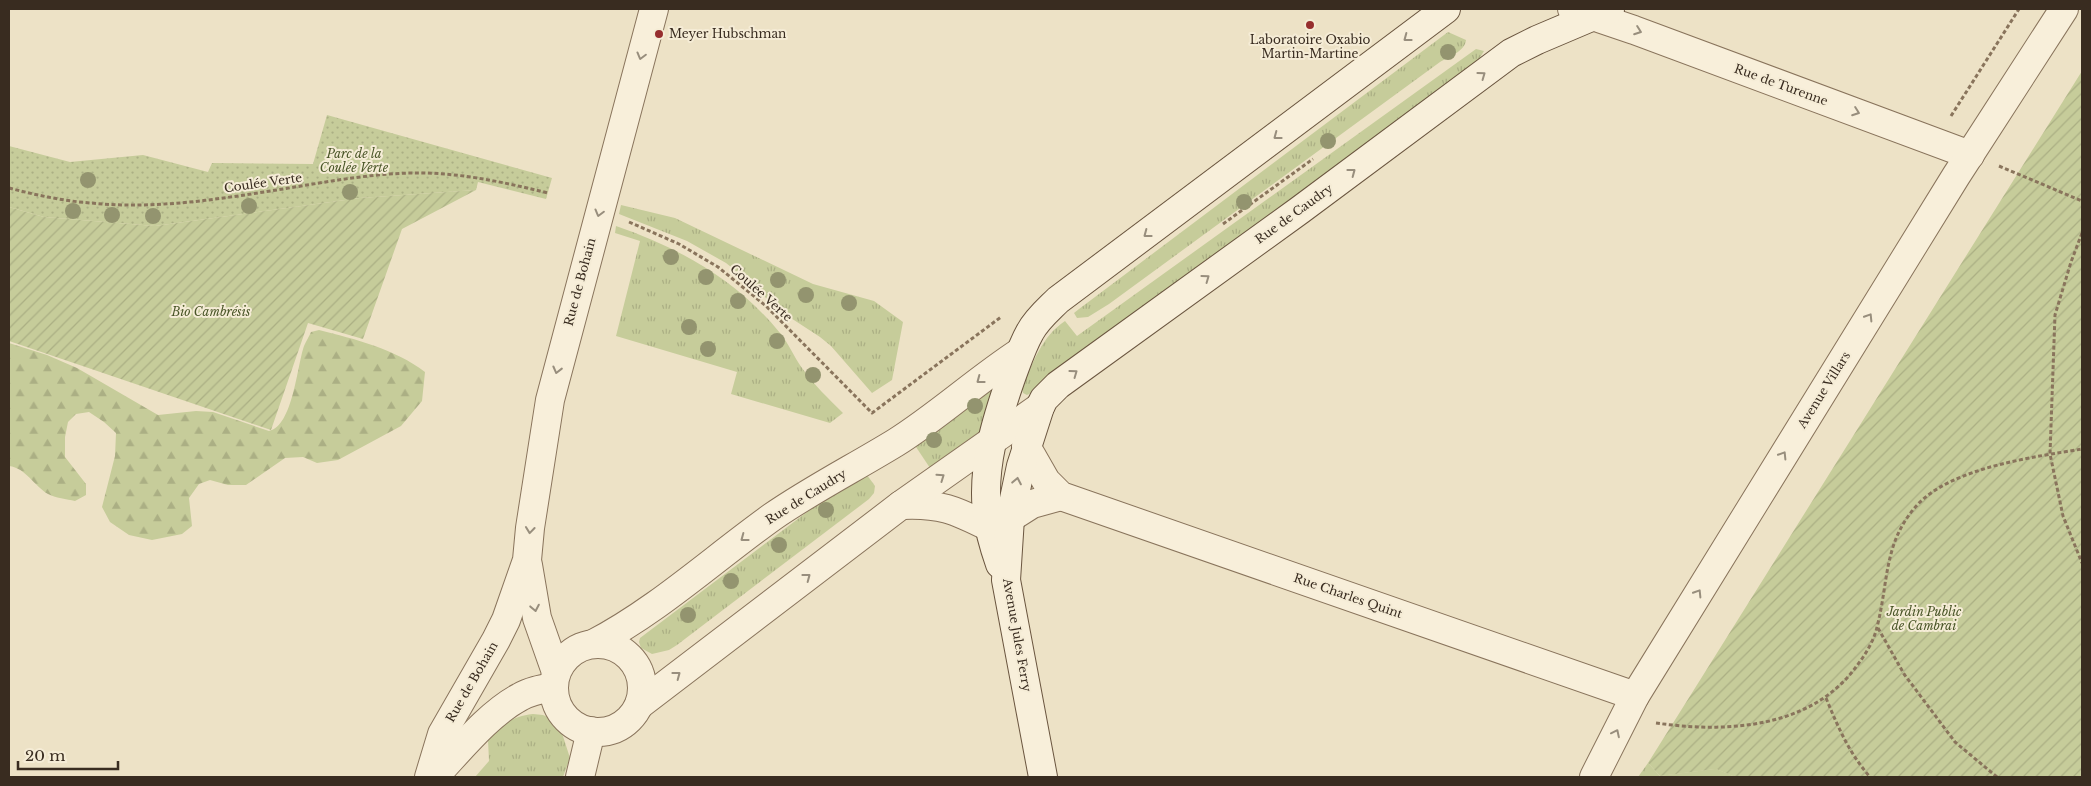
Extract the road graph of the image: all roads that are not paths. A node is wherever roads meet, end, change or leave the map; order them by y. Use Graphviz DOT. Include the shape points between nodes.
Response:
graph roads {
  1 [pos="654,9"];
  2 [pos="1446,9"];
  3 [pos="2064,9"];
  4 [pos="1591,11"];
  5 [pos="1970,155"];
  6 [pos="1020,352"];
  7 [pos="1040,407"];
  8 [pos="992,439"];
  9 [pos="1026,446"];
  10 [pos="1061,496"];
  11 [pos="902,505"];
  12 [pos="1000,522"];
  13 [pos="527,560"];
  14 [pos="593,644"];
  15 [pos="555,679"];
  16 [pos="639,705"];
  17 [pos="1629,707"];
  18 [pos="591,731"];
  19 [pos="429,777"];
  20 [pos="434,777"];
  21 [pos="580,777"];
  22 [pos="1044,777"];
  23 [pos="1594,777"];
  1 -- 13 [label="street, Rue de Bohain, one-way" via="550,400"];
  2 -- 6 [label="street, Rue de Caudry, one-way" via="1058,300 1030,331"];
  3 -- 5 [label="street, Avenue Villars"];
  4 -- 5 [label="street, Rue de Turenne, one-way"];
  7 -- 4 [label="street, Rue de Caudry, one-way" via="1058,385 1512,53"];
  17 -- 5 [label="street, Avenue Villars, one-way"];
  6 -- 8 [label="street, Rue de Caudry"];
  6 -- 14 [label="street, Rue de Caudry, one-way" via="896,442 786,508 634,621"];
  7 -- 8 [label="street, Rue de Caudry"];
  7 -- 9 [label="street, Avenue Jules Ferry"];
  11 -- 8 [label="street, Rue de Caudry, one-way"];
  8 -- 12 [label="street" via="987,512"];
  9 -- 10 [label="street, Rue Charles Quint" via="1046,481"];
  12 -- 9 [label="street, Avenue Jules Ferry, one-way"];
  10 -- 12 [label="street" via="1032,504"];
  10 -- 17 [label="street, Rue Charles Quint"];
  11 -- 12 [label="street" via="927,504"];
  16 -- 11 [label="street, Rue de Caudry, one-way"];
  12 -- 22 [label="street, Avenue Jules Ferry" via="1006,580"];
  13 -- 15 [label="street, Rue de Bohain, one-way" via="537,618"];
  13 -- 19 [label="street, Rue de Bohain" via="496,640 442,734"];
  14 -- 15 [label="street" via="568,655"];
  14 -- 16 [label="street" via="614,646 631,658 641,677"];
  15 -- 18 [label="street" via="556,701 562,713 578,727"];
  15 -- 20 [label="street" via="511,702"];
  16 -- 18 [label="street" via="622,725 604,732"];
  23 -- 17 [label="street, Avenue Villars, one-way"];
  18 -- 21 [label="street"];
}
